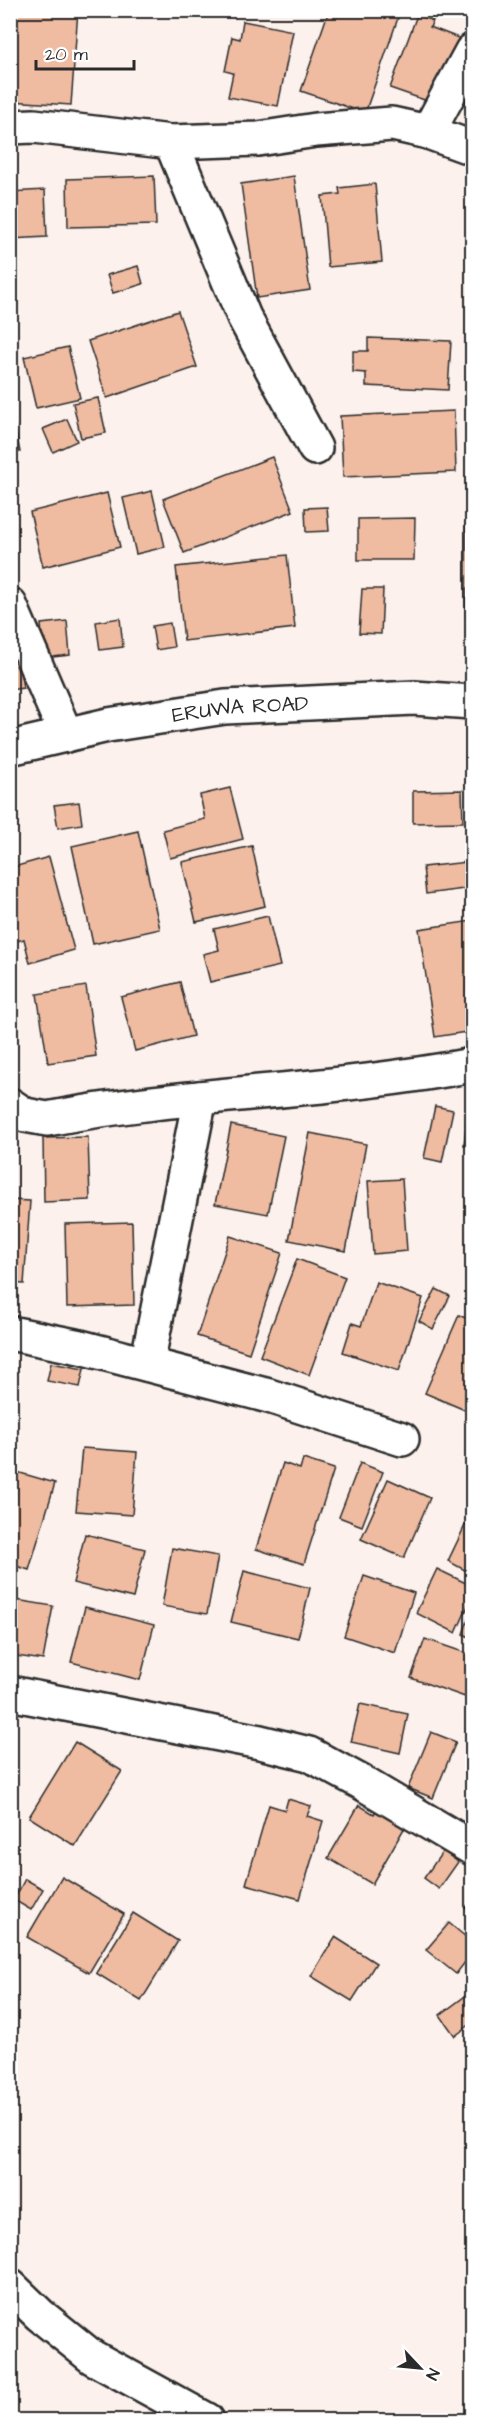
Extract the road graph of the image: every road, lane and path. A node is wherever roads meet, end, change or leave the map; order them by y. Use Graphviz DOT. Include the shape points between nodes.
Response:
graph roads {
  1 [pos="472,51"];
  2 [pos="10,127"];
  3 [pos="428,132"];
  4 [pos="171,142"];
  5 [pos="472,148"];
  6 [pos="315,448"];
  7 [pos="10,605"];
  8 [pos="472,702"];
  9 [pos="66,735"];
  10 [pos="10,748"];
  11 [pos="472,1065"];
  12 [pos="200,1098"];
  13 [pos="10,1105"];
  14 [pos="10,1333"];
  15 [pos="147,1364"];
  16 [pos="402,1439"];
  17 [pos="10,1693"];
  18 [pos="472,1848"];
  19 [pos="10,2286"];
  20 [pos="207,2421"];
  1 -- 3 [label="street"];
  2 -- 4 [label="street" via="34,126"];
  3 -- 4 [label="street" via="392,124 258,139"];
  3 -- 5 [label="street"];
  4 -- 6 [label="street" via="244,317"];
  7 -- 9 [label="street"];
  8 -- 9 [label="street, ERUWA ROAD" via="414,698 225,707"];
  9 -- 10 [label="street, ERUWA ROAD"];
  11 -- 12 [label="street" via="356,1083"];
  12 -- 13 [label="street" via="47,1119 25,1115"];
  12 -- 15 [label="street"];
  14 -- 15 [label="street"];
  15 -- 16 [label="street" via="269,1396"];
  17 -- 18 [label="street" via="309,1754"];
  19 -- 20 [label="street" via="92,2356"];
}
